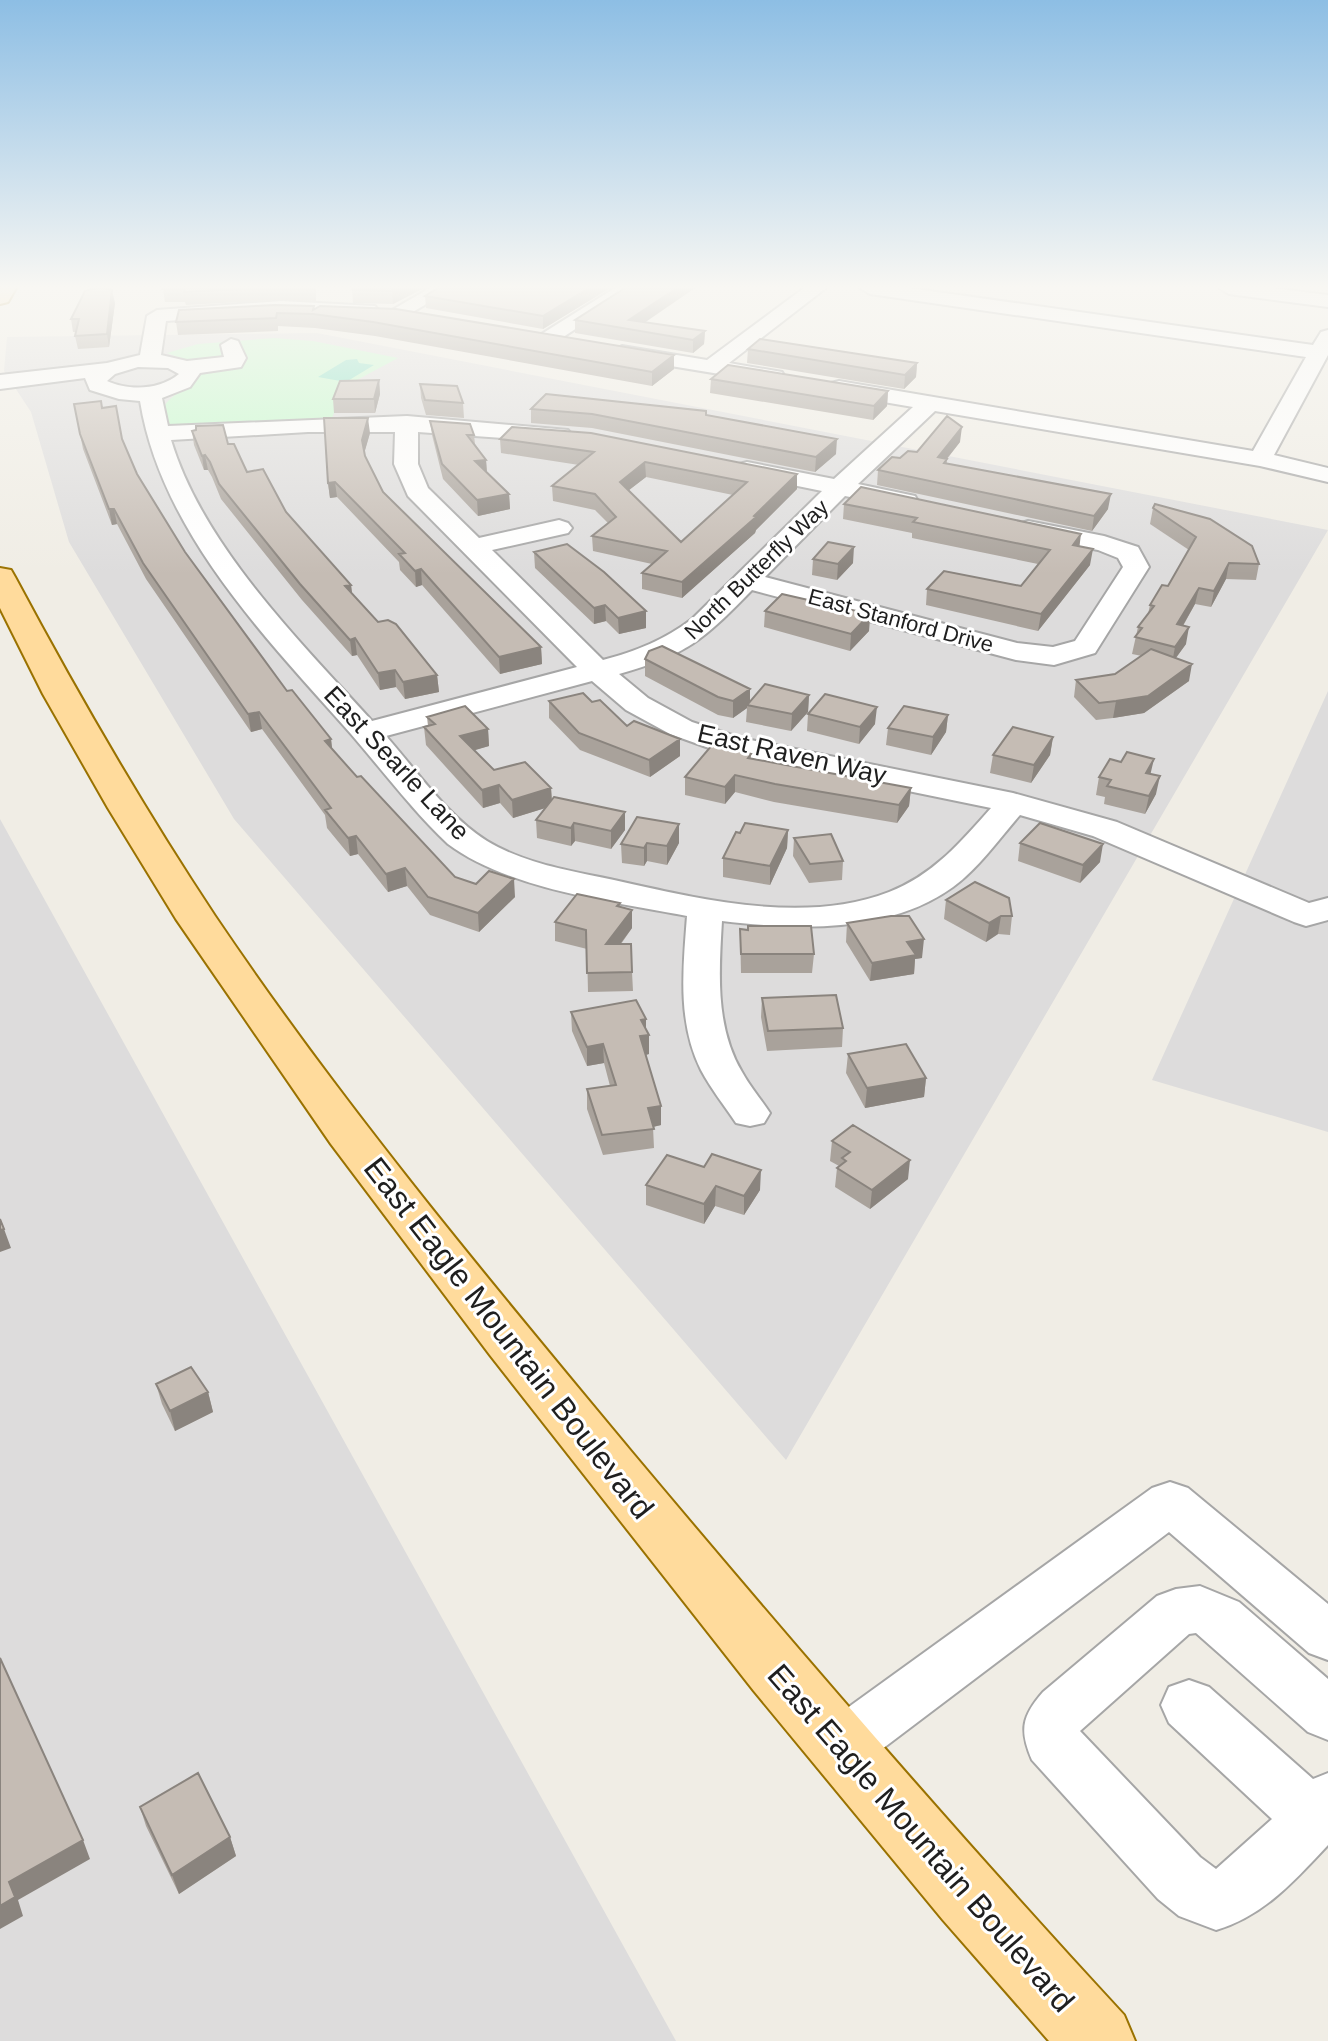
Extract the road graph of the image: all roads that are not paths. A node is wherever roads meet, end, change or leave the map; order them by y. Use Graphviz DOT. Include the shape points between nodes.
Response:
graph roads {
  1 [pos="76,383"];
  2 [pos="120,383"];
  3 [pos="176,383"];
  4 [pos="1301,383"];
  5 [pos="821,385"];
  6 [pos="150,392"];
  7 [pos="0,394"];
  8 [pos="931,403"];
  9 [pos="407,423"];
  10 [pos="156,434"];
  11 [pos="578,437"];
  12 [pos="1260,459"];
  13 [pos="731,466"];
  14 [pos="1328,475"];
  15 [pos="840,487"];
  16 [pos="936,507"];
  17 [pos="1009,524"];
  18 [pos="559,528"];
  19 [pos="471,547"];
  20 [pos="0,577"];
  21 [pos="748,581"];
  22 [pos="597,670"];
  23 [pos="366,732"];
  24 [pos="1013,803"];
  25 [pos="705,907"];
  26 [pos="1317,912"];
  27 [pos="750,1113"];
  28 [pos="1328,1636"];
  29 [pos="1189,1705"];
  30 [pos="1328,1714"];
  31 [pos="841,1746"];
  32 [pos="1321,1810"];
  33 [pos="1098,2041"];
  1 -- 7 [label="street"];
  2 -- 6 [label="street"];
  3 -- 6 [label="street"];
  4 -- 12 [label="street"];
  5 -- 8 [label="street"];
  6 -- 10 [label="street, East Searle Lane"];
  8 -- 12 [label="street"];
  8 -- 15 [label="street, North Butterfly Way"];
  9 -- 10 [label="street" via="313,423"];
  9 -- 11 [label="street"];
  9 -- 19 [label="street, East Raven Way" via="406,464 417,491"];
  10 -- 23 [label="street, East Searle Lane" via="192,516 263,612"];
  12 -- 14 [label="street"];
  13 -- 15 [label="street"];
  15 -- 16 [label="street"];
  15 -- 21 [label="street, North Butterfly Way"];
  17 -- 21 [label="street, East Stanford Drive" via="1129,553 1136,567 1085,647 1054,656 1016,651"];
  18 -- 19 [label="street"];
  19 -- 22 [label="street, East Raven Way"];
  20 -- 31 [label="main road, East Eagle Mountain Boulevard" via="124,806 204,932 322,1100 482,1309"];
  21 -- 22 [label="street, North Butterfly Way" via="680,642"];
  22 -- 23 [label="street, North Butterfly Way"];
  22 -- 24 [label="street, East Raven Way" via="637,704 681,728 734,746"];
  23 -- 25 [label="street, East Searle Lane" via="452,829 483,853 526,872"];
  24 -- 25 [label="street, East Searle Lane" via="941,880 903,899 842,915"];
  24 -- 26 [label="street, East Raven Way" via="1105,829"];
  25 -- 27 [label="street" via="699,983 704,1022 719,1066"];
  28 -- 31 [label="street" via="1170,1503"];
  29 -- 32 [label="street"];
  30 -- 32 [label="street" via="1220,1619 1200,1609 1176,1612 1052,1723 1052,1741 1179,1878 1216,1900 1235,1894"];
  31 -- 33 [label="main road, East Eagle Mountain Boulevard"];
}
